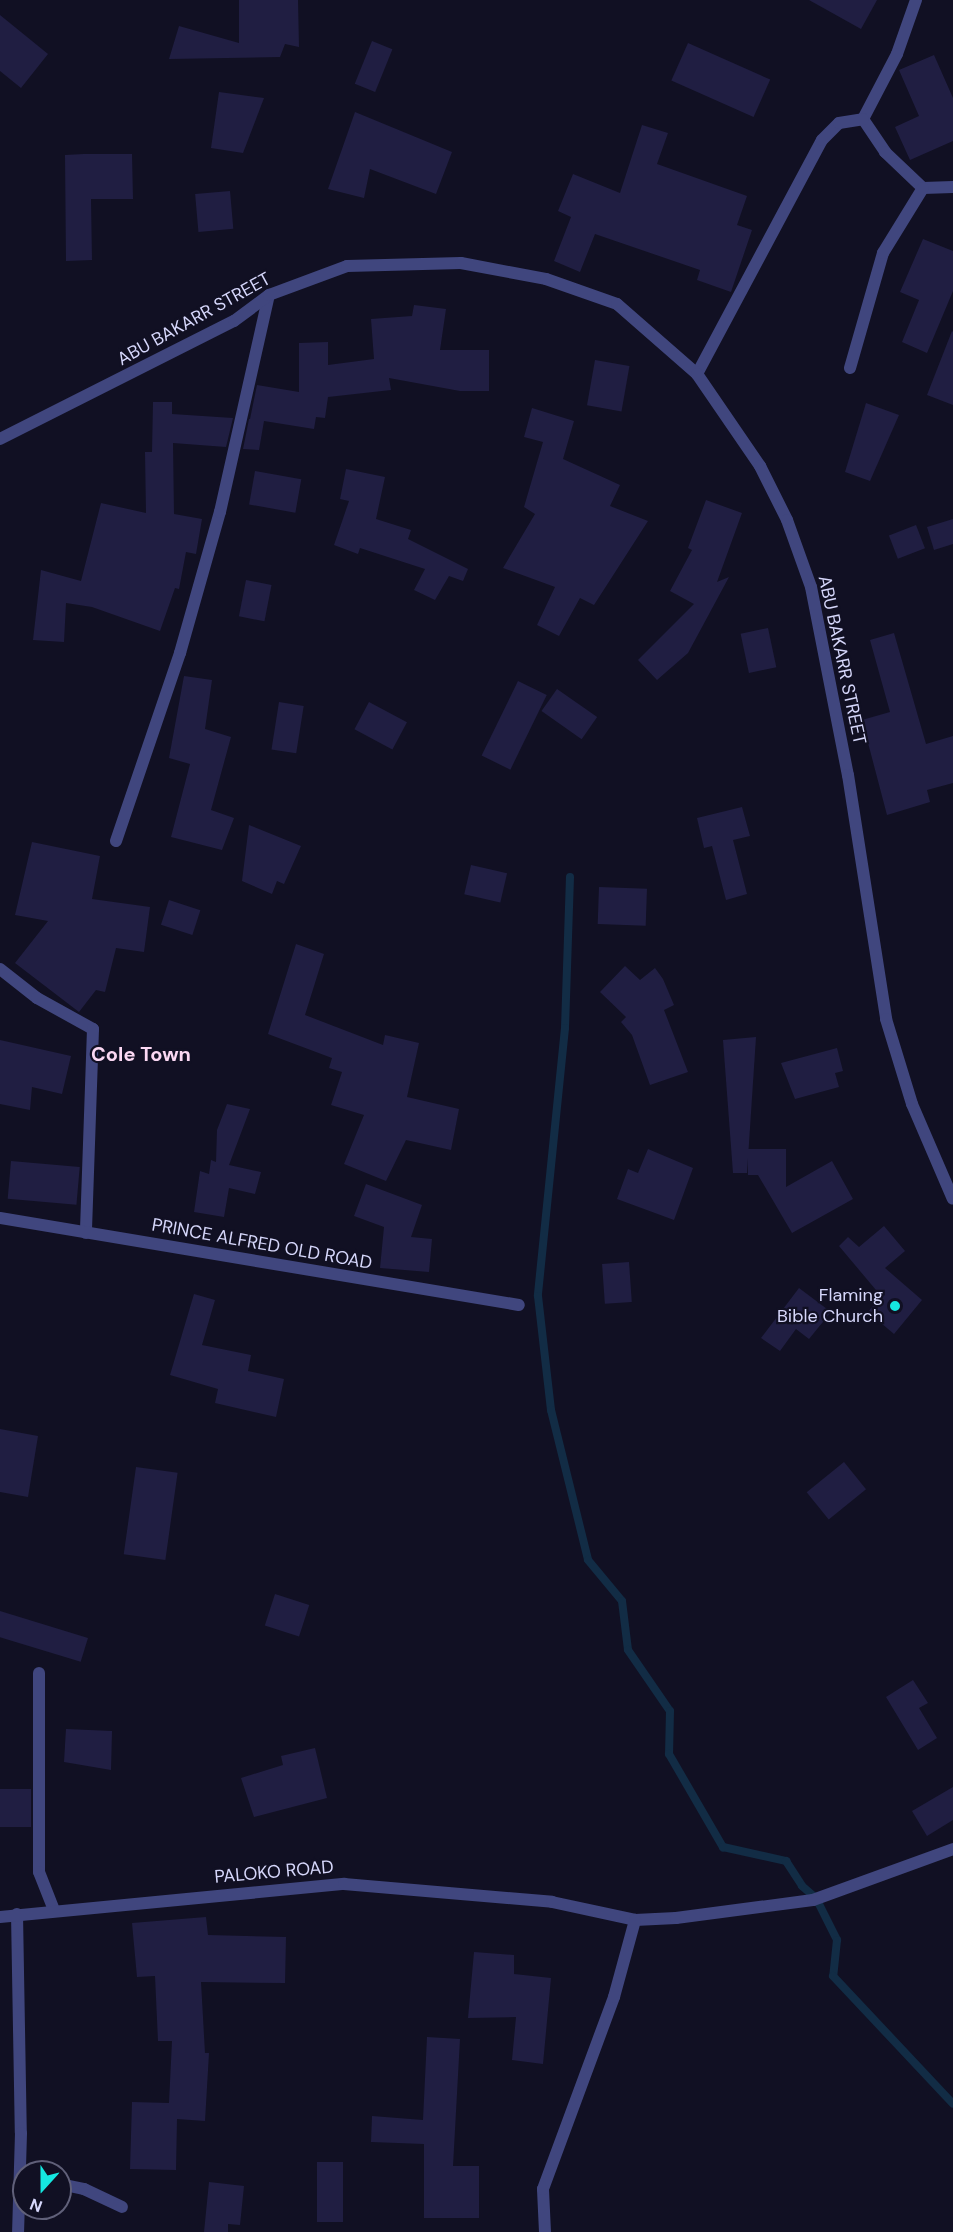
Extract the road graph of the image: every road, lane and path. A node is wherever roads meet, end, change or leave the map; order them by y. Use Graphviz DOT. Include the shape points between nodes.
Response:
graph roads {
  1 [pos="916,0"];
  2 [pos="863,119"];
  3 [pos="953,187"];
  4 [pos="923,188"];
  5 [pos="269,295"];
  6 [pos="850,368"];
  7 [pos="698,374"];
  8 [pos="0,439"];
  9 [pos="116,841"];
  10 [pos="0,969"];
  11 [pos="953,1199"];
  12 [pos="0,1218"];
  13 [pos="86,1233"];
  14 [pos="519,1305"];
  15 [pos="39,1673"];
  16 [pos="953,1849"];
  17 [pos="54,1910"];
  18 [pos="17,1914"];
  19 [pos="0,1917"];
  20 [pos="635,1920"];
  21 [pos="22,2160"];
  22 [pos="72,2186"];
  23 [pos="122,2207"];
  24 [pos="545,2232"];
  1 -- 2 [label="street" via="897,54"];
  2 -- 4 [label="street" via="885,152"];
  2 -- 7 [label="street" via="839,123 822,140"];
  3 -- 4 [label="street"];
  4 -- 6 [label="street" via="883,253"];
  5 -- 7 [label="street, ABU BAKARR STREET" via="347,266 460,263 482,267 546,279 617,304"];
  5 -- 8 [label="street, ABU BAKARR STREET" via="234,321"];
  5 -- 9 [label="street" via="217,523 180,652"];
  7 -- 11 [label="street, ABU BAKARR STREET" via="760,466 787,520 811,587 848,775 886,1019 912,1104"];
  10 -- 13 [label="street" via="36,998 93,1029"];
  12 -- 13 [label="street, PRINCE ALFRED OLD ROAD"];
  13 -- 14 [label="street, PRINCE ALFRED OLD ROAD"];
  15 -- 17 [label="street" via="39,1872"];
  16 -- 20 [label="street, PALOKO ROAD" via="813,1900"];
  17 -- 18 [label="street, PALOKO ROAD"];
  17 -- 20 [label="street, PALOKO ROAD" via="344,1884 552,1902"];
  18 -- 19 [label="street, PALOKO ROAD"];
  18 -- 21 [label="street"];
  20 -- 24 [label="street" via="614,1997 543,2189"];
  22 -- 23 [label="street"];
}
